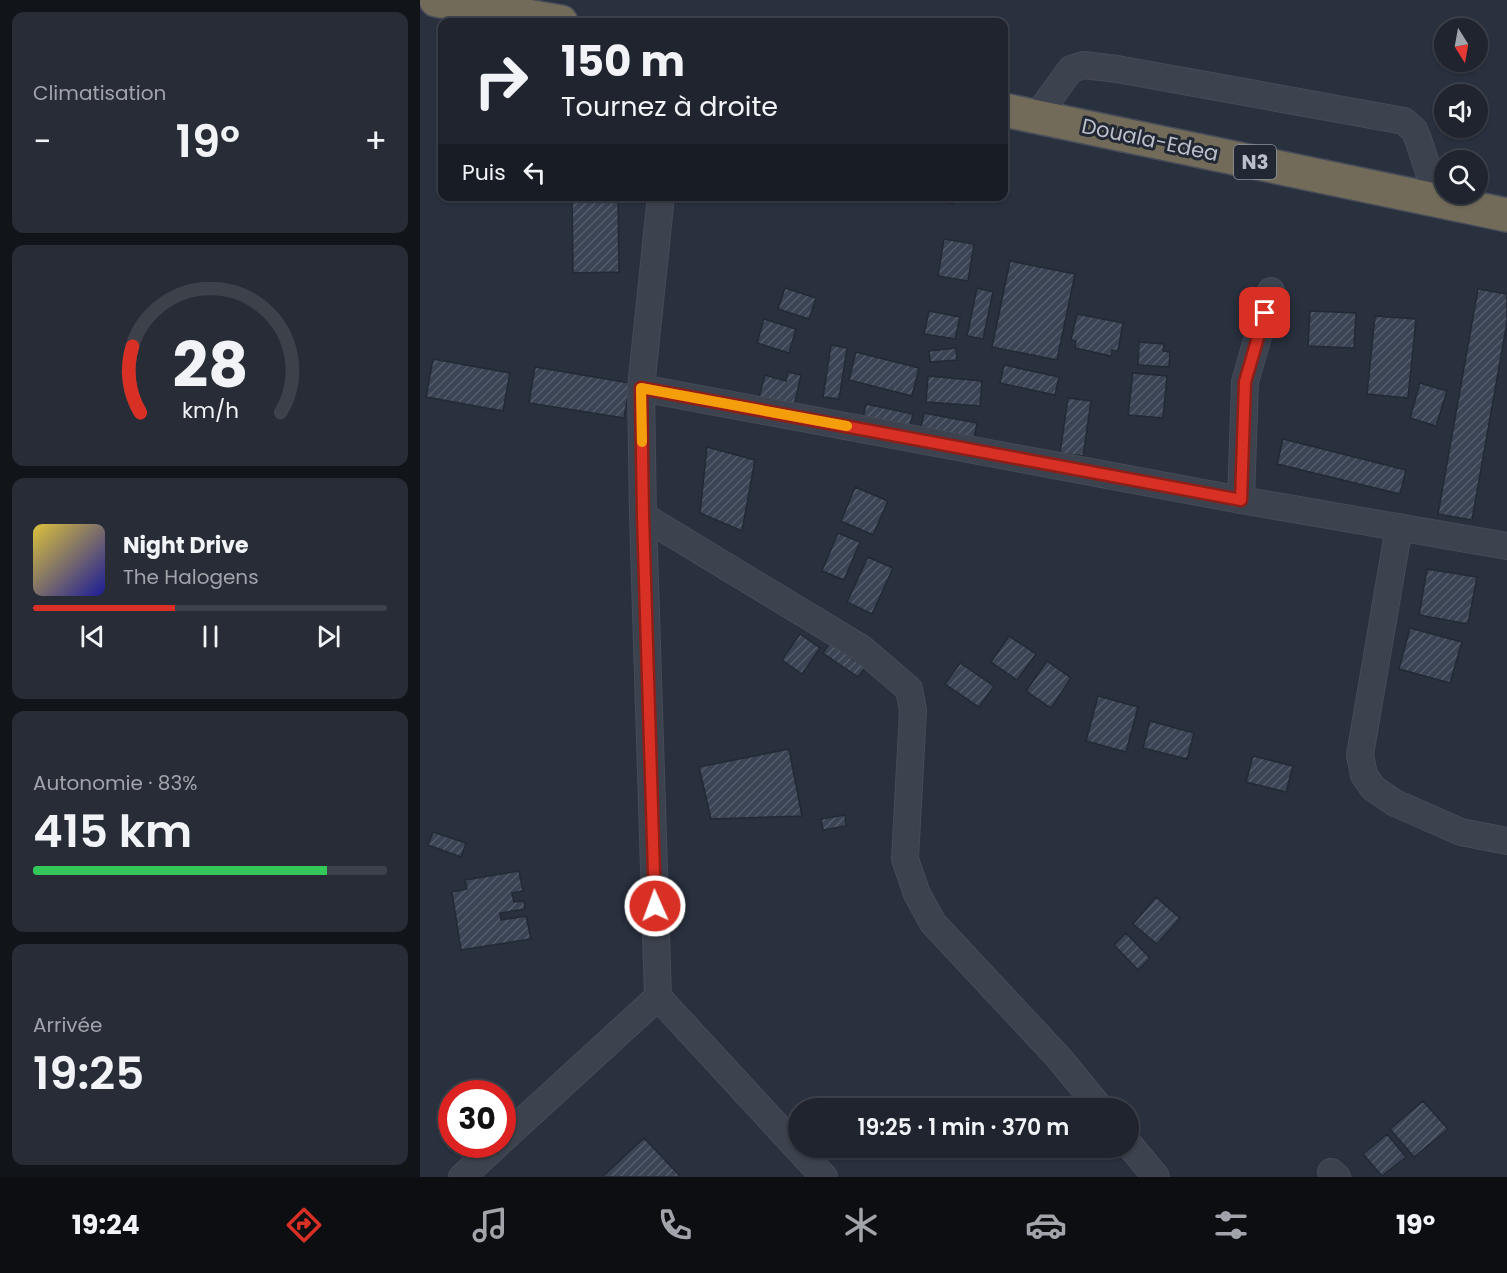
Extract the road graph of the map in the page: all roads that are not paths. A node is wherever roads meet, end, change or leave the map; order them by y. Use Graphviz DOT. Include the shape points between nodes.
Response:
graph roads {
  1 [pos="436,0"];
  2 [pos="538,18"];
  3 [pos="1008,112"];
  4 [pos="1036,117"];
  5 [pos="1434,188"];
  6 [pos="1434,199"];
  7 [pos="660,201"];
  8 [pos="1458,204"];
  9 [pos="1507,214"];
  10 [pos="1271,291"];
  11 [pos="641,388"];
  12 [pos="1241,500"];
  13 [pos="643,516"];
  14 [pos="1399,527"];
  15 [pos="1507,546"];
  16 [pos="1507,841"];
  17 [pos="658,997"];
  18 [pos="1092,1098"];
  19 [pos="516,1127"];
  20 [pos="1139,1156"];
  21 [pos="483,1158"];
  22 [pos="462,1177"];
  23 [pos="824,1177"];
  24 [pos="1156,1177"];
  1 -- 2 [label="highway"];
  3 -- 4 [label="highway, Douala-Edea / N3"];
  4 -- 5 [label="street" via="1071,69 1084,64 1117,69 1404,121 1414,130"];
  4 -- 6 [label="highway, Douala-Edea / N3"];
  7 -- 11 [label="street"];
  8 -- 9 [label="highway, Douala-Edea / N3"];
  10 -- 12 [label="street" via="1245,382"];
  11 -- 12 [label="street"];
  11 -- 13 [label="street"];
  12 -- 14 [label="street"];
  13 -- 17 [label="street"];
  13 -- 18 [label="street" via="861,648 909,689 913,711 905,858 917,894 933,923"];
  14 -- 15 [label="street"];
  14 -- 16 [label="street" via="1360,755 1364,775 1372,788 1395,803 1461,832"];
  17 -- 19 [label="street"];
  17 -- 23 [label="street"];
  20 -- 24 [label="street"];
  21 -- 22 [label="street"];
}
